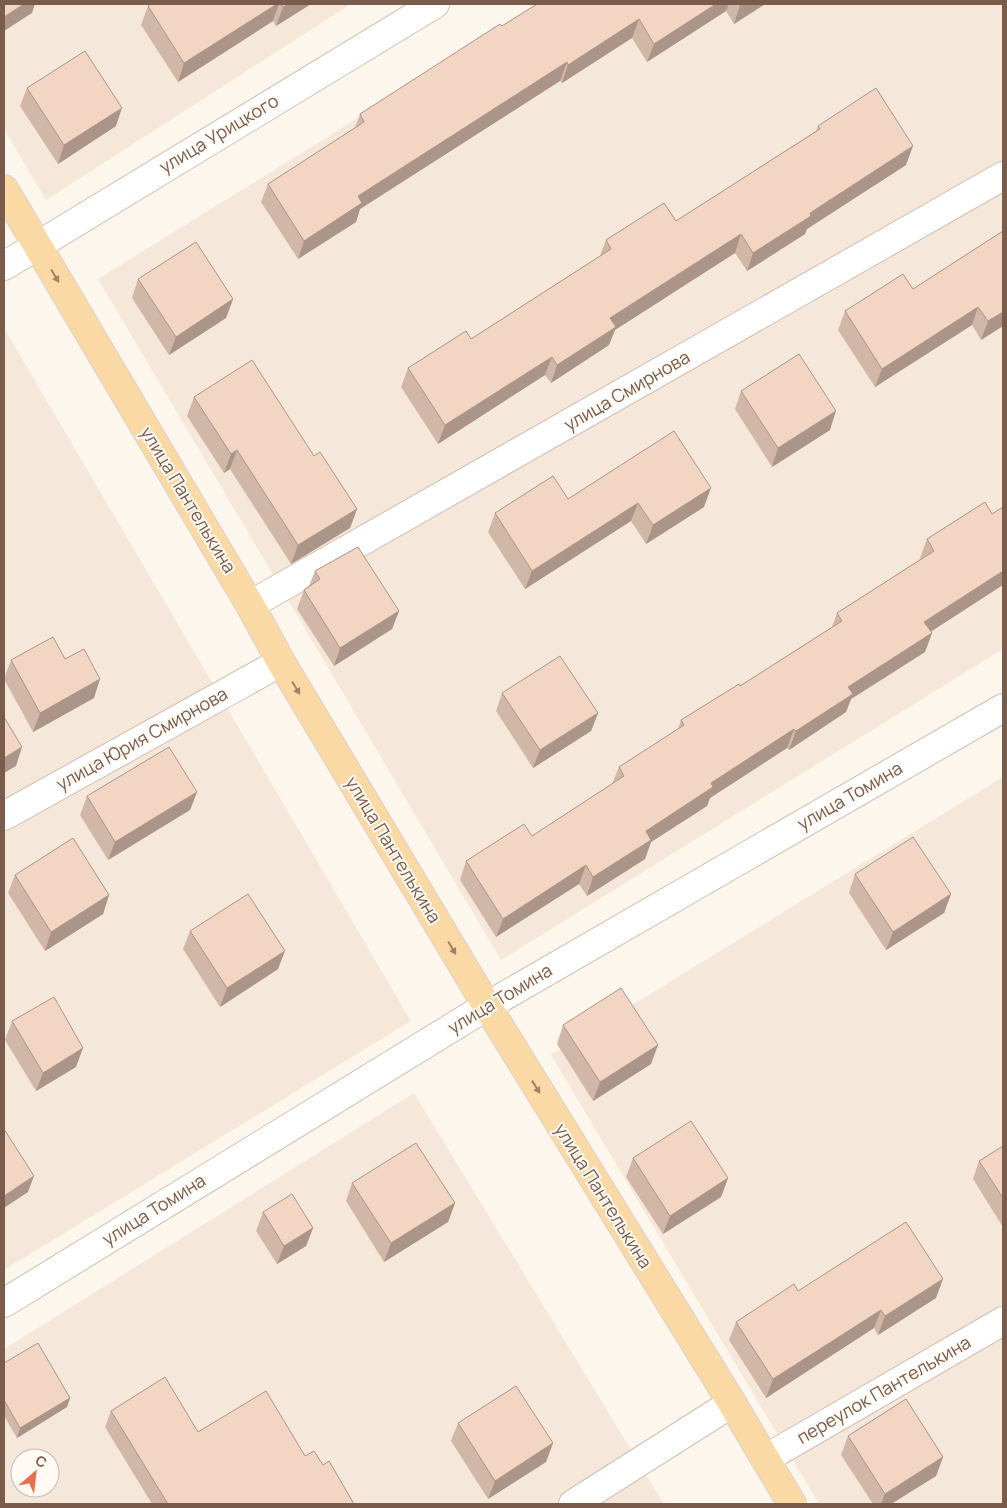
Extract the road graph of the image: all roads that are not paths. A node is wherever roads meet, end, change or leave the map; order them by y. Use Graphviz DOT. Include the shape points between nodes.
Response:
graph roads {
  1 [pos="436,4"];
  2 [pos="1003,176"];
  3 [pos="4,189"];
  4 [pos="36,245"];
  5 [pos="4,266"];
  6 [pos="250,605"];
  7 [pos="281,662"];
  8 [pos="1003,708"];
  9 [pos="4,816"];
  10 [pos="486,1006"];
  11 [pos="4,1303"];
  12 [pos="1003,1321"];
  13 [pos="732,1404"];
  14 [pos="765,1459"];
  15 [pos="573,1504"];
  16 [pos="792,1504"];
  1 -- 4 [label="street, улица Урицкого"];
  2 -- 6 [label="street, улица Смирнова"];
  3 -- 4 [label="main road, улица Пантелькина"];
  4 -- 5 [label="street, улица Урицкого"];
  4 -- 6 [label="main road, улица Пантелькина, one-way"];
  6 -- 7 [label="main road, улица Пантелькина"];
  7 -- 9 [label="street, улица Юрия Смирнова"];
  7 -- 10 [label="main road, улица Пантелькина, one-way"];
  8 -- 10 [label="street, улица Томина"];
  10 -- 11 [label="street, улица Томина"];
  10 -- 13 [label="main road, улица Пантелькина, one-way"];
  12 -- 14 [label="street, переулок Пантелькина"];
  13 -- 14 [label="main road, улица Пантелькина"];
  13 -- 15 [label="street"];
  14 -- 16 [label="main road, улица Пантелькина"];
}
